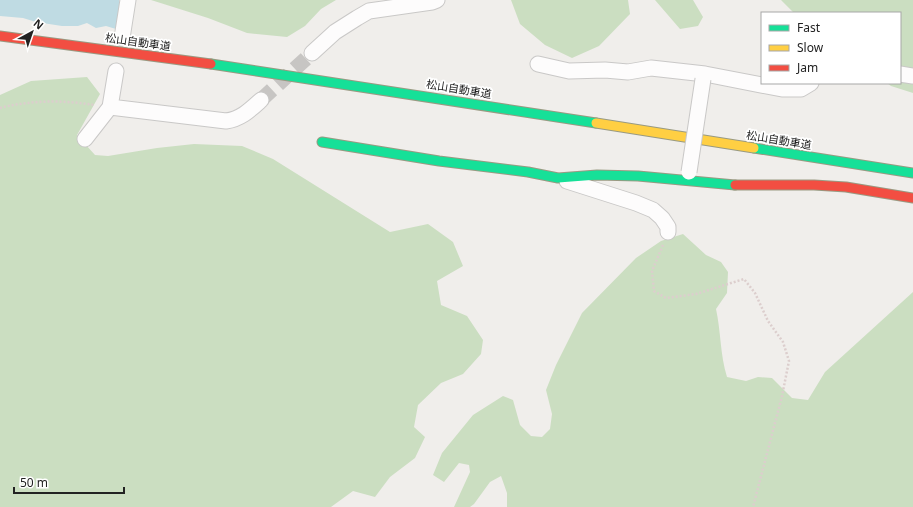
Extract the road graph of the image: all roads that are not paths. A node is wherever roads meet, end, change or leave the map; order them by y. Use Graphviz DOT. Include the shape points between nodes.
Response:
graph roads {
  1 [pos="128,0"];
  2 [pos="437,0"];
  3 [pos="0,36"];
  4 [pos="122,38"];
  5 [pos="312,52"];
  6 [pos="538,64"];
  7 [pos="116,71"];
  8 [pos="901,74"];
  9 [pos="913,76"];
  10 [pos="704,77"];
  11 [pos="810,84"];
  12 [pos="261,100"];
  13 [pos="110,107"];
  14 [pos="85,139"];
  15 [pos="322,142"];
  16 [pos="913,172"];
  17 [pos="688,177"];
  18 [pos="558,178"];
  19 [pos="913,198"];
  20 [pos="668,232"];
  1 -- 4 [label="street"];
  2 -- 5 [label="street" via="369,11 335,32"];
  3 -- 16 [label="main road, 松山自動車道" via="276,73"];
  6 -- 10 [label="street" via="569,71 628,72 651,68"];
  7 -- 13 [label="street"];
  8 -- 9 [label="street"];
  10 -- 11 [label="street" via="782,89 802,89"];
  10 -- 17 [label="street, bridge"];
  12 -- 13 [label="street" via="247,113 235,120 226,121"];
  13 -- 14 [label="street"];
  15 -- 18 [label="main road"];
  17 -- 18 [label="main road" via="597,175"];
  17 -- 19 [label="main road" via="746,186 838,186"];
  18 -- 20 [label="street" via="653,210 668,226"];
}
